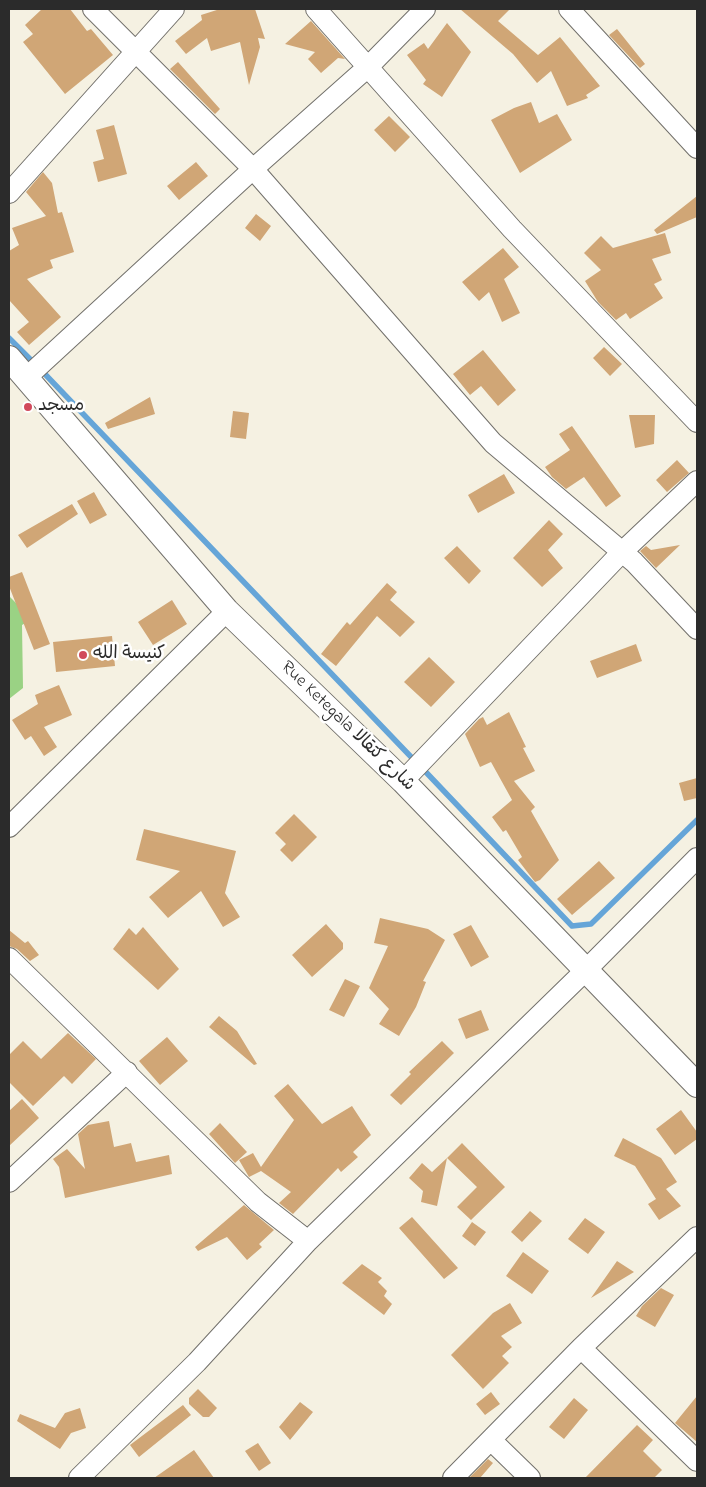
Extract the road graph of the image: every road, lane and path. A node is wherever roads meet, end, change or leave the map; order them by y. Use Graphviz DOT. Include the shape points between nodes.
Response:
graph roads {
  1 [pos="93,9"];
  2 [pos="174,9"];
  3 [pos="316,9"];
  4 [pos="426,9"];
  5 [pos="569,9"];
  6 [pos="135,50"];
  7 [pos="369,66"];
  8 [pos="697,148"];
  9 [pos="253,169"];
  10 [pos="9,193"];
  11 [pos="9,358"];
  12 [pos="27,377"];
  13 [pos="697,422"];
  14 [pos="697,481"];
  15 [pos="621,552"];
  16 [pos="227,611"];
  17 [pos="697,629"];
  18 [pos="403,781"];
  19 [pos="9,826"];
  20 [pos="697,858"];
  21 [pos="9,958"];
  22 [pos="587,969"];
  23 [pos="127,1072"];
  24 [pos="697,1085"];
  25 [pos="9,1182"];
  26 [pos="697,1237"];
  27 [pos="308,1241"];
  28 [pos="581,1348"];
  29 [pos="491,1440"];
  30 [pos="697,1460"];
  31 [pos="79,1478"];
  32 [pos="453,1478"];
  33 [pos="530,1478"];
  1 -- 6 [label="street"];
  2 -- 6 [label="street"];
  3 -- 7 [label="street"];
  4 -- 7 [label="street"];
  5 -- 8 [label="street"];
  6 -- 9 [label="street"];
  6 -- 10 [label="street"];
  7 -- 9 [label="street"];
  7 -- 13 [label="street" via="512,229"];
  9 -- 12 [label="street"];
  9 -- 15 [label="street" via="492,443"];
  11 -- 12 [label="street, Rue Ketegala شارع كتقالا"];
  12 -- 16 [label="street, Rue Ketegala شارع كتقالا"];
  14 -- 15 [label="street"];
  15 -- 17 [label="street"];
  15 -- 18 [label="street"];
  16 -- 18 [label="street, Rue Ketegala شارع كتقالا"];
  16 -- 19 [label="street"];
  18 -- 22 [label="street, Rue Ketegala شارع كتقالا"];
  20 -- 22 [label="street"];
  21 -- 23 [label="street"];
  22 -- 24 [label="street, Rue Ketegala شارع كتقالا"];
  22 -- 27 [label="street"];
  23 -- 25 [label="street"];
  23 -- 27 [label="street" via="258,1202"];
  26 -- 28 [label="street"];
  27 -- 31 [label="street" via="197,1362"];
  28 -- 29 [label="street"];
  28 -- 30 [label="street"];
  29 -- 32 [label="street"];
  29 -- 33 [label="street"];
}
